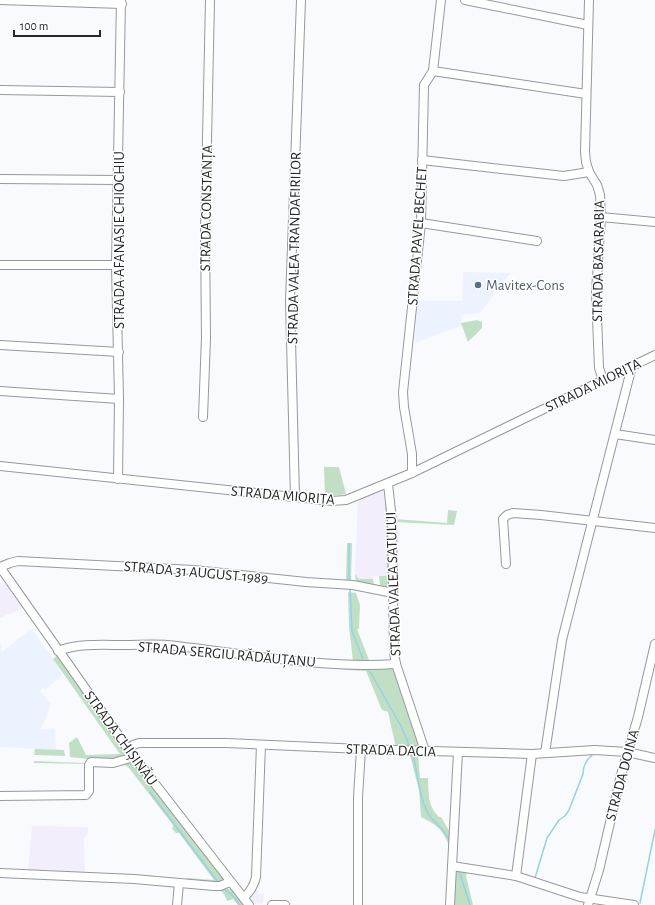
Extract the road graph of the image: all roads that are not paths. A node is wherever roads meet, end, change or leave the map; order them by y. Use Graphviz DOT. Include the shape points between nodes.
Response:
graph roads {
  1 [pos="0,0"];
  2 [pos="210,0"];
  3 [pos="301,0"];
  4 [pos="441,0"];
  5 [pos="465,0"];
  6 [pos="589,0"];
  7 [pos="121,2"];
  8 [pos="588,25"];
  9 [pos="433,71"];
  10 [pos="0,90"];
  11 [pos="120,92"];
  12 [pos="586,94"];
  13 [pos="422,160"];
  14 [pos="589,172"];
  15 [pos="0,179"];
  16 [pos="118,180"];
  17 [pos="601,217"];
  18 [pos="655,222"];
  19 [pos="421,223"];
  20 [pos="537,241"];
  21 [pos="0,265"];
  22 [pos="116,265"];
  23 [pos="0,344"];
  24 [pos="118,352"];
  25 [pos="655,355"];
  26 [pos="632,366"];
  27 [pos="603,380"];
  28 [pos="0,391"];
  29 [pos="119,399"];
  30 [pos="203,417"];
  31 [pos="615,434"];
  32 [pos="655,440"];
  33 [pos="0,466"];
  34 [pos="412,473"];
  35 [pos="118,479"];
  36 [pos="388,484"];
  37 [pos="295,497"];
  38 [pos="592,521"];
  39 [pos="655,528"];
  40 [pos="506,564"];
  41 [pos="0,567"];
  42 [pos="393,593"];
  43 [pos="655,644"];
  44 [pos="58,651"];
  45 [pos="396,664"];
  46 [pos="261,744"];
  47 [pos="128,749"];
  48 [pos="361,749"];
  49 [pos="425,751"];
  50 [pos="458,752"];
  51 [pos="627,752"];
  52 [pos="532,754"];
  53 [pos="545,754"];
  54 [pos="134,757"];
  55 [pos="655,758"];
  56 [pos="0,796"];
  57 [pos="452,866"];
  58 [pos="0,873"];
  59 [pos="516,876"];
  60 [pos="230,882"];
  61 [pos="179,883"];
  62 [pos="247,902"];
  63 [pos="589,902"];
  64 [pos="177,905"];
  65 [pos="272,905"];
  66 [pos="285,905"];
  67 [pos="358,905"];
  68 [pos="450,905"];
  69 [pos="634,905"];
  1 -- 7 [label="street"];
  2 -- 30 [label="street, STRADA CONSTANȚA"];
  3 -- 37 [label="street, STRADA VALEA TRANDAFIRILOR" via="290,301"];
  4 -- 9 [label="street, STRADA PAVEL BECHET"];
  5 -- 8 [label="street"];
  6 -- 8 [label="street, STRADA BASARABIA"];
  7 -- 11 [label="street, STRADA AFANASIE CHIOCHIU"];
  8 -- 12 [label="street, STRADA BASARABIA"];
  9 -- 12 [label="street"];
  9 -- 13 [label="street, STRADA PAVEL BECHET" via="424,85"];
  10 -- 11 [label="street"];
  11 -- 16 [label="street, STRADA AFANASIE CHIOCHIU"];
  12 -- 14 [label="street, STRADA BASARABIA" via="585,152"];
  13 -- 14 [label="street" via="564,176"];
  13 -- 19 [label="street, STRADA PAVEL BECHET"];
  14 -- 17 [label="street, STRADA BASARABIA" via="600,195"];
  15 -- 16 [label="street"];
  16 -- 22 [label="street, STRADA AFANASIE CHIOCHIU"];
  17 -- 18 [label="street"];
  17 -- 27 [label="street, STRADA BASARABIA" via="596,292 600,368"];
  19 -- 20 [label="street"];
  19 -- 34 [label="street, STRADA PAVEL BECHET" via="404,392"];
  21 -- 22 [label="street"];
  22 -- 24 [label="street, STRADA AFANASIE CHIOCHIU"];
  23 -- 24 [label="street"];
  24 -- 29 [label="street, STRADA AFANASIE CHIOCHIU"];
  25 -- 26 [label="street, STRADA MIORIȚA"];
  26 -- 27 [label="street, STRADA MIORIȚA"];
  26 -- 31 [label="street"];
  27 -- 34 [label="street, STRADA MIORIȚA"];
  28 -- 29 [label="street"];
  29 -- 35 [label="street, STRADA AFANASIE CHIOCHIU"];
  31 -- 32 [label="street"];
  31 -- 38 [label="street"];
  33 -- 35 [label="street, STRADA MIORIȚA"];
  34 -- 36 [label="street, STRADA MIORIȚA"];
  35 -- 37 [label="street, STRADA MIORIȚA"];
  36 -- 37 [label="street, STRADA MIORIȚA" via="346,500"];
  36 -- 42 [label="street, STRADA VALEA SATULUI" via="392,520"];
  38 -- 39 [label="street"];
  38 -- 40 [label="street" via="541,515 507,515 503,519"];
  38 -- 53 [label="street" via="562,640"];
  41 -- 42 [label="street, STRADA 31 AUGUST 1989" via="18,561 194,570 353,585"];
  41 -- 44 [label="street, STRADA CHIȘINĂU"];
  42 -- 45 [label="street, STRADA VALEA SATULUI"];
  43 -- 51 [label="street, STRADA DOINA"];
  44 -- 45 [label="street, STRADA SERGIU RĂDĂUȚANU" via="71,646 88,645 165,645 334,664"];
  44 -- 47 [label="street, STRADA CHIȘINĂU"];
  45 -- 49 [label="street, STRADA VALEA SATULUI"];
  46 -- 47 [label="street, STRADA DACIA" via="161,742 136,744"];
  46 -- 48 [label="street, STRADA DACIA"];
  46 -- 62 [label="street" via="256,877"];
  47 -- 54 [label="street, STRADA CHIȘINĂU"];
  48 -- 49 [label="street, STRADA DACIA"];
  48 -- 67 [label="street" via="358,797"];
  49 -- 50 [label="street, STRADA DACIA"];
  50 -- 52 [label="street, STRADA DACIA"];
  50 -- 57 [label="street"];
  51 -- 53 [label="street, STRADA DACIA" via="595,750"];
  51 -- 55 [label="street, STRADA DACIA"];
  51 -- 63 [label="street, STRADA DOINA"];
  52 -- 53 [label="street, STRADA DACIA"];
  52 -- 59 [label="street"];
  54 -- 56 [label="street" via="119,762 90,763 89,791 86,795"];
  54 -- 60 [label="street, STRADA CHIȘINĂU"];
  57 -- 59 [label="street"];
  57 -- 68 [label="street"];
  58 -- 61 [label="street"];
  59 -- 63 [label="street"];
  60 -- 61 [label="street" via="220,886"];
  60 -- 62 [label="street, STRADA CHIȘINĂU"];
  61 -- 64 [label="street"];
  63 -- 69 [label="street"];
  65 -- 66 [label="street"];
}
